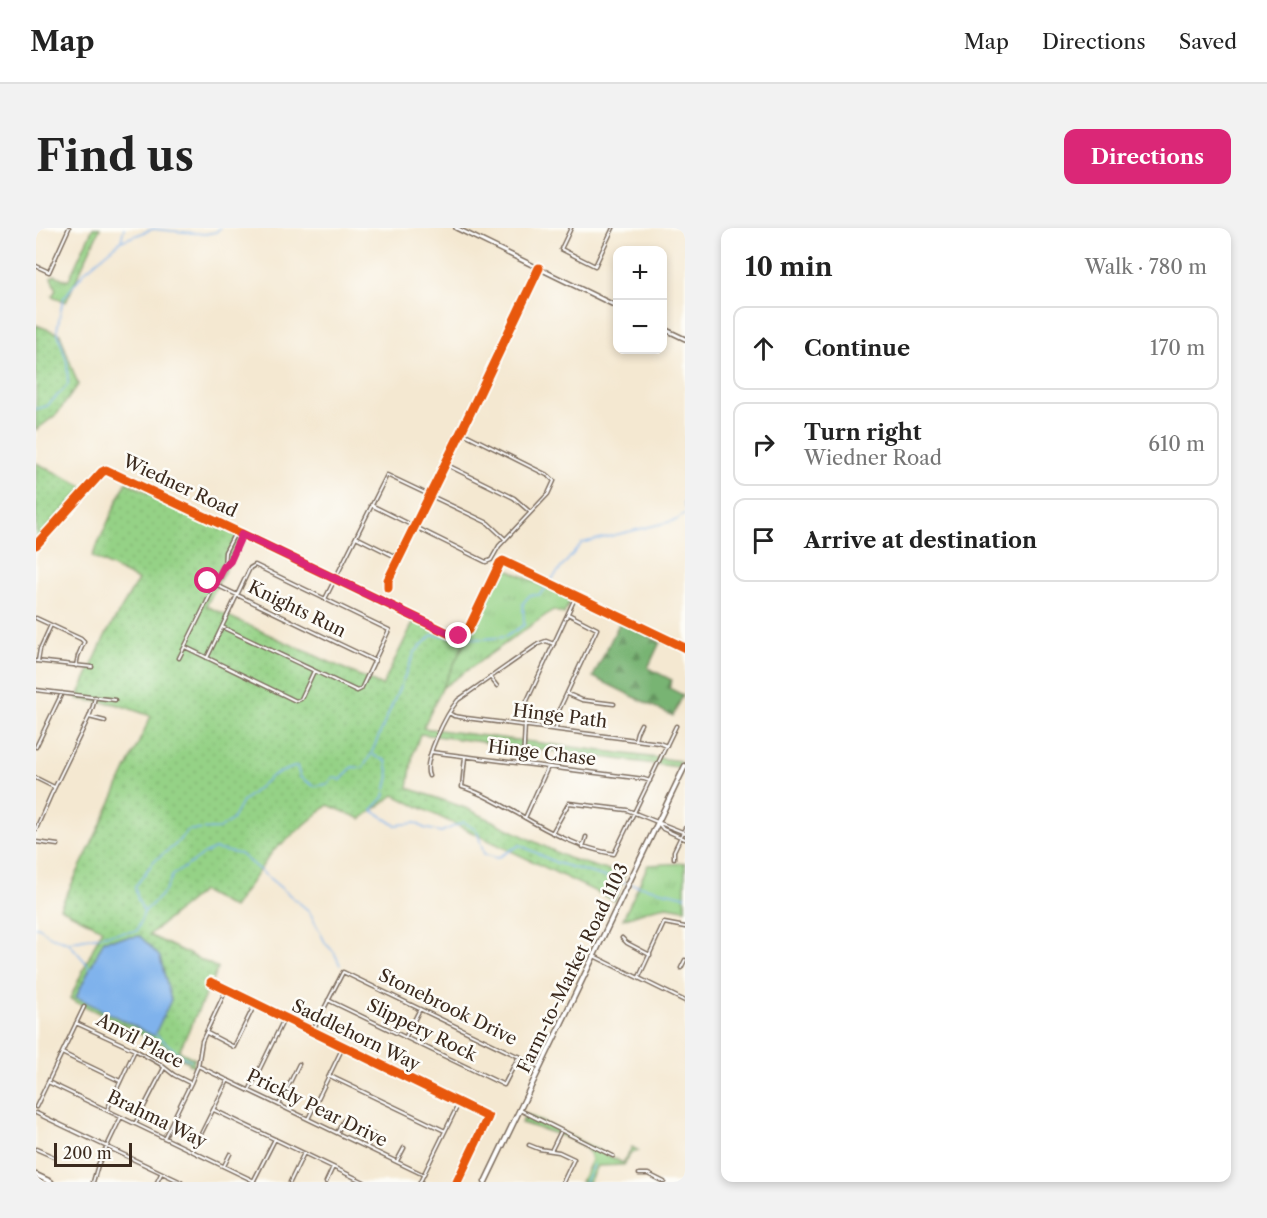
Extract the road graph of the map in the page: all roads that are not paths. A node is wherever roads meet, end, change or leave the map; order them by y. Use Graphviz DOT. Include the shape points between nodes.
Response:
graph roads {
  1 [pos="69,228"];
  2 [pos="456,228"];
  3 [pos="571,228"];
  4 [pos="613,228"];
  5 [pos="36,266"];
  6 [pos="539,268"];
  7 [pos="613,305"];
  8 [pos="667,330"];
  9 [pos="685,339"];
  10 [pos="461,432"];
  11 [pos="445,464"];
  12 [pos="429,495"];
  13 [pos="371,505"];
  14 [pos="531,513"];
  15 [pos="413,526"];
  16 [pos="236,531"];
  17 [pos="242,534"];
  18 [pos="356,537"];
  19 [pos="506,539"];
  20 [pos="36,545"];
  21 [pos="398,558"];
  22 [pos="224,567"];
  23 [pos="336,579"];
  24 [pos="208,581"];
  25 [pos="215,584"];
  26 [pos="388,588"];
  27 [pos="237,595"];
  28 [pos="576,596"];
  29 [pos="325,599"];
  30 [pos="568,614"];
  31 [pos="36,618"];
  32 [pos="51,626"];
  33 [pos="222,627"];
  34 [pos="554,644"];
  35 [pos="185,647"];
  36 [pos="685,648"];
  37 [pos="179,658"];
  38 [pos="207,658"];
  39 [pos="37,661"];
  40 [pos="375,661"];
  41 [pos="76,666"];
  42 [pos="92,667"];
  43 [pos="314,671"];
  44 [pos="490,677"];
  45 [pos="497,686"];
  46 [pos="36,690"];
  47 [pos="62,693"];
  48 [pos="567,694"];
  49 [pos="95,697"];
  50 [pos="116,700"];
  51 [pos="614,704"];
  52 [pos="449,713"];
  53 [pos="89,717"];
  54 [pos="105,722"];
  55 [pos="641,724"];
  56 [pos="524,725"];
  57 [pos="676,726"];
  58 [pos="556,729"];
  59 [pos="635,740"];
  60 [pos="667,746"];
  61 [pos="36,747"];
  62 [pos="431,752"];
  63 [pos="465,757"];
  64 [pos="523,764"];
  65 [pos="685,766"];
  66 [pos="548,767"];
  67 [pos="429,776"];
  68 [pos="36,778"];
  69 [pos="650,781"];
  70 [pos="54,787"];
  71 [pos="635,813"];
  72 [pos="525,818"];
  73 [pos="658,823"];
  74 [pos="685,828"];
  75 [pos="36,829"];
  76 [pos="552,833"];
  77 [pos="684,833"];
  78 [pos="586,837"];
  79 [pos="681,837"];
  80 [pos="685,838"];
  81 [pos="36,843"];
  82 [pos="58,845"];
  83 [pos="583,847"];
  84 [pos="674,858"];
  85 [pos="685,927"];
  86 [pos="622,938"];
  87 [pos="650,954"];
  88 [pos="594,956"];
  89 [pos="685,960"];
  90 [pos="681,968"];
  91 [pos="638,978"];
  92 [pos="211,982"];
  93 [pos="226,990"];
  94 [pos="328,1000"];
  95 [pos="685,1001"];
  96 [pos="255,1004"];
  97 [pos="84,1007"];
  98 [pos="420,1009"];
  99 [pos="284,1019"];
  100 [pos="76,1023"];
  101 [pos="312,1032"];
  102 [pos="206,1033"];
  103 [pos="406,1037"];
  104 [pos="343,1047"];
  105 [pos="135,1050"];
  106 [pos="62,1053"];
  107 [pos="519,1056"];
  108 [pos="299,1064"];
  109 [pos="198,1066"];
  110 [pos="540,1067"];
  111 [pos="164,1068"];
  112 [pos="330,1076"];
  113 [pos="228,1080"];
  114 [pos="48,1082"];
  115 [pos="120,1082"];
  116 [pos="191,1083"];
  117 [pos="249,1091"];
  118 [pos="459,1103"];
  119 [pos="279,1105"];
  120 [pos="36,1107"];
  121 [pos="107,1110"];
  122 [pos="214,1110"];
  123 [pos="520,1110"];
  124 [pos="36,1113"];
  125 [pos="121,1117"];
  126 [pos="308,1119"];
  127 [pos="344,1120"];
  128 [pos="135,1124"];
  129 [pos="445,1131"];
  130 [pos="560,1132"];
  131 [pos="337,1133"];
  132 [pos="373,1134"];
  133 [pos="164,1138"];
  134 [pos="275,1138"];
  135 [pos="529,1144"];
  136 [pos="107,1147"];
  137 [pos="367,1147"];
  138 [pos="404,1148"];
  139 [pos="36,1149"];
  140 [pos="552,1150"];
  141 [pos="193,1152"];
  142 [pos="304,1153"];
  143 [pos="230,1154"];
  144 [pos="613,1156"];
  145 [pos="54,1157"];
  146 [pos="397,1161"];
  147 [pos="224,1166"];
  148 [pos="333,1167"];
  149 [pos="162,1173"];
  150 [pos="639,1174"];
  151 [pos="36,1175"];
  152 [pos="424,1175"];
  153 [pos="254,1181"];
  154 [pos="51,1182"];
  155 [pos="93,1182"];
  156 [pos="157,1182"];
  157 [pos="181,1182"];
  158 [pos="290,1182"];
  159 [pos="326,1182"];
  160 [pos="363,1182"];
  161 [pos="420,1182"];
  162 [pos="457,1182"];
  163 [pos="485,1182"];
  164 [pos="563,1182"];
  165 [pos="664,1182"];
  1 -- 5 [label="street" via="49,272"];
  2 -- 6 [label="street"];
  3 -- 4 [label="street" via="561,249 596,266"];
  6 -- 7 [label="street"];
  6 -- 10 [label="street"];
  8 -- 9 [label="street"];
  10 -- 11 [label="street"];
  10 -- 14 [label="street" via="552,478 550,491"];
  11 -- 12 [label="street"];
  11 -- 14 [label="street" via="518,500"];
  12 -- 13 [label="street" via="387,475"];
  12 -- 15 [label="street"];
  12 -- 19 [label="street" via="488,523"];
  13 -- 15 [label="street"];
  13 -- 18 [label="street"];
  14 -- 19 [label="street"];
  15 -- 19 [label="street" via="486,562 491,561"];
  15 -- 21 [label="street"];
  16 -- 17 [label="street, Wiedner Road"];
  16 -- 20 [label="street, Wiedner Road" via="106,470"];
  16 -- 22 [label="street" via="226,549"];
  17 -- 22 [label="street"];
  17 -- 23 [label="street, Wiedner Road"];
  18 -- 21 [label="street"];
  18 -- 23 [label="street"];
  21 -- 26 [label="street"];
  22 -- 25 [label="street"];
  23 -- 28 [label="street, Wiedner Road" via="456,636 470,627 503,561"];
  23 -- 29 [label="street"];
  24 -- 25 [label="street, Knights Run"];
  25 -- 27 [label="street, Knights Run"];
  25 -- 35 [label="street"];
  27 -- 29 [label="street" via="255,565"];
  27 -- 33 [label="street"];
  27 -- 40 [label="street, Knights Run"];
  28 -- 30 [label="street"];
  28 -- 36 [label="street, Wiedner Road"];
  29 -- 40 [label="street" via="389,630"];
  30 -- 34 [label="street"];
  30 -- 48 [label="street" via="597,629"];
  31 -- 32 [label="street"];
  32 -- 39 [label="street"];
  32 -- 41 [label="street" via="84,642"];
  33 -- 38 [label="street"];
  33 -- 43 [label="street"];
  34 -- 44 [label="street" via="538,644"];
  34 -- 56 [label="street" via="526,704"];
  35 -- 37 [label="street"];
  35 -- 38 [label="street"];
  38 -- 43 [label="street" via="296,700"];
  39 -- 41 [label="street"];
  40 -- 43 [label="street" via="357,691"];
  41 -- 42 [label="street"];
  44 -- 45 [label="street"];
  44 -- 52 [label="street" via="458,700"];
  46 -- 47 [label="street"];
  47 -- 49 [label="street"];
  47 -- 61 [label="street"];
  48 -- 51 [label="street"];
  48 -- 58 [label="street"];
  49 -- 50 [label="street"];
  49 -- 53 [label="street"];
  52 -- 56 [label="street, Hinge Path"];
  52 -- 62 [label="street"];
  53 -- 54 [label="street"];
  53 -- 70 [label="street"];
  55 -- 59 [label="street"];
  56 -- 58 [label="street, Hinge Path"];
  56 -- 64 [label="street"];
  57 -- 60 [label="street"];
  58 -- 59 [label="street, Hinge Path"];
  59 -- 60 [label="street, Hinge Path"];
  60 -- 69 [label="street"];
  62 -- 63 [label="street, Hinge Chase"];
  62 -- 67 [label="street"];
  63 -- 64 [label="street, Hinge Chase"];
  63 -- 72 [label="street" via="462,787"];
  64 -- 66 [label="street, Hinge Chase"];
  65 -- 73 [label="main road, Farm-to-Market Road 1103"];
  66 -- 69 [label="street, Hinge Chase"];
  66 -- 72 [label="street"];
  68 -- 70 [label="street"];
  69 -- 71 [label="street"];
  70 -- 75 [label="street"];
  71 -- 73 [label="street"];
  71 -- 76 [label="street" via="569,803"];
  71 -- 83 [label="street" via="614,854"];
  72 -- 76 [label="street"];
  73 -- 77 [label="street"];
  73 -- 79 [label="street"];
  73 -- 88 [label="main road, Farm-to-Market Road 1103"];
  74 -- 77 [label="street"];
  76 -- 83 [label="street"];
  77 -- 79 [label="street"];
  78 -- 83 [label="street"];
  79 -- 80 [label="street"];
  79 -- 84 [label="street"];
  81 -- 82 [label="street"];
  85 -- 87 [label="street" via="664,923"];
  86 -- 87 [label="street"];
  87 -- 91 [label="street"];
  88 -- 91 [label="street"];
  88 -- 110 [label="main road, Farm-to-Market Road 1103"];
  89 -- 90 [label="street"];
  91 -- 95 [label="street"];
  92 -- 93 [label="street, Saddlehorn Way"];
  93 -- 96 [label="street, Saddlehorn Way"];
  93 -- 102 [label="street"];
  94 -- 98 [label="street, Stonebrook Drive" via="343,972"];
  94 -- 101 [label="street"];
  94 -- 103 [label="street, Slippery Rock"];
  96 -- 99 [label="street, Saddlehorn Way"];
  96 -- 102 [label="street" via="234,1047"];
  97 -- 100 [label="street"];
  98 -- 103 [label="street"];
  98 -- 107 [label="street, Stonebrook Drive"];
  99 -- 101 [label="street, Saddlehorn Way"];
  99 -- 117 [label="street"];
  100 -- 105 [label="street, Anvil Place"];
  100 -- 106 [label="street"];
  101 -- 104 [label="street, Saddlehorn Way"];
  102 -- 109 [label="street"];
  103 -- 107 [label="street, Slippery Rock" via="504,1085"];
  104 -- 112 [label="street"];
  104 -- 118 [label="street, Saddlehorn Way"];
  105 -- 111 [label="street, Anvil Place"];
  105 -- 115 [label="street"];
  106 -- 114 [label="street"];
  106 -- 115 [label="street"];
  107 -- 110 [label="street, Stonebrook Drive"];
  108 -- 119 [label="street"];
  109 -- 113 [label="street, Prickly Pear Drive"];
  109 -- 116 [label="street"];
  110 -- 123 [label="main road, Farm-to-Market Road 1103"];
  111 -- 116 [label="street, Anvil Place"];
  111 -- 128 [label="street"];
  112 -- 126 [label="street"];
  112 -- 129 [label="street"];
  113 -- 117 [label="street, Prickly Pear Drive"];
  113 -- 122 [label="street"];
  114 -- 120 [label="street"];
  114 -- 121 [label="street, Brahma Way"];
  115 -- 121 [label="street"];
  116 -- 133 [label="street"];
  117 -- 119 [label="street, Prickly Pear Drive"];
  118 -- 129 [label="street"];
  118 -- 162 [label="street, Saddlehorn Way" via="488,1117"];
  119 -- 126 [label="street, Prickly Pear Drive"];
  121 -- 125 [label="street, Brahma Way"];
  122 -- 134 [label="street"];
  122 -- 141 [label="street"];
  123 -- 144 [label="street"];
  123 -- 163 [label="main road, Farm-to-Market Road 1103"];
  124 -- 136 [label="street"];
  125 -- 128 [label="street, Brahma Way"];
  125 -- 136 [label="street"];
  126 -- 131 [label="street, Prickly Pear Drive"];
  127 -- 131 [label="street"];
  128 -- 133 [label="street, Brahma Way"];
  129 -- 152 [label="street"];
  130 -- 140 [label="street"];
  131 -- 137 [label="street, Prickly Pear Drive"];
  132 -- 137 [label="street"];
  133 -- 141 [label="street, Brahma Way"];
  134 -- 142 [label="street"];
  134 -- 153 [label="street"];
  135 -- 140 [label="street"];
  136 -- 149 [label="street"];
  136 -- 155 [label="street"];
  137 -- 146 [label="street, Prickly Pear Drive"];
  138 -- 146 [label="street"];
  139 -- 145 [label="street"];
  140 -- 164 [label="street" via="574,1159"];
  141 -- 147 [label="street, Brahma Way"];
  142 -- 148 [label="street"];
  142 -- 158 [label="street"];
  143 -- 147 [label="street"];
  146 -- 152 [label="street, Prickly Pear Drive"];
  147 -- 153 [label="street, Brahma Way"];
  148 -- 159 [label="street"];
  148 -- 160 [label="street"];
  149 -- 156 [label="street"];
  149 -- 157 [label="street"];
  150 -- 165 [label="street"];
  151 -- 154 [label="main road"];
  152 -- 161 [label="street"];
}
